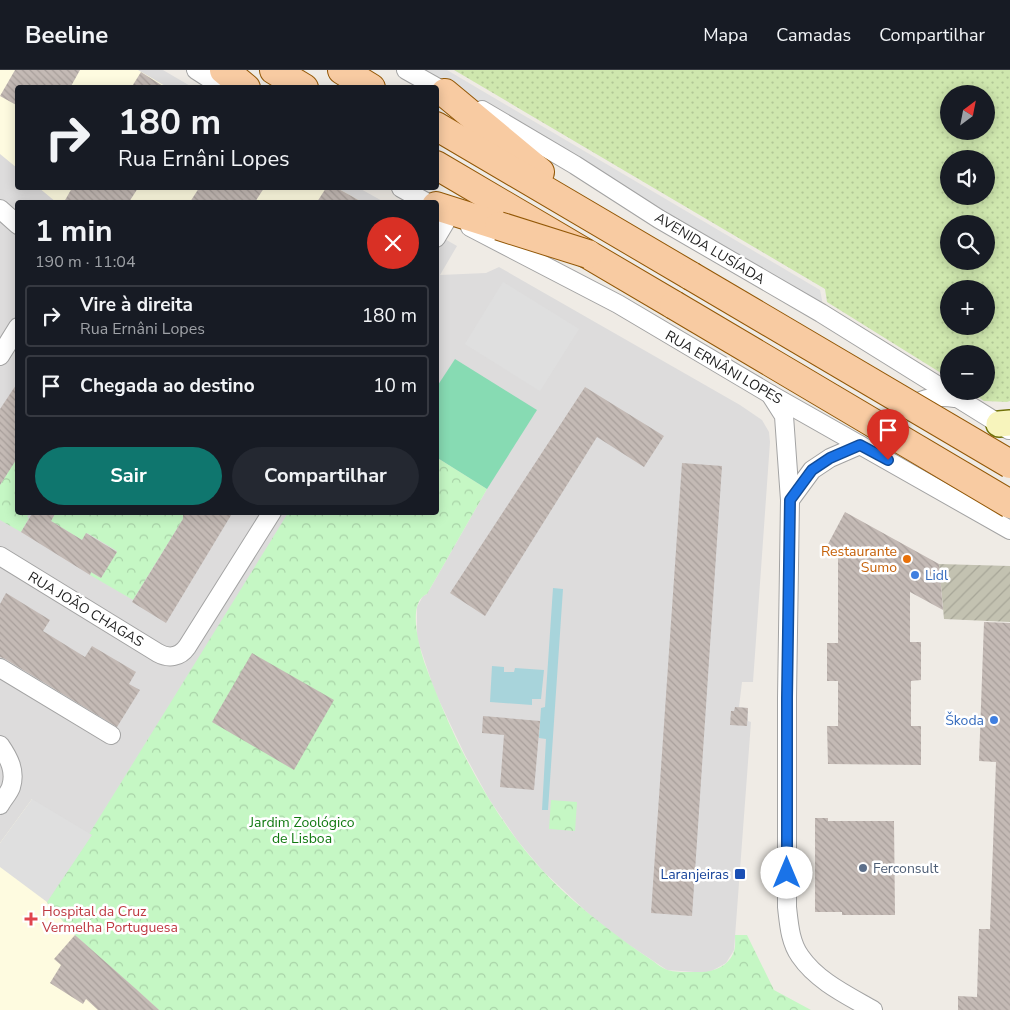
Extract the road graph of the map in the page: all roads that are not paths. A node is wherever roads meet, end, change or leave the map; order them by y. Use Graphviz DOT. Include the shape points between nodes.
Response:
graph roads {
  1 [pos="196,70"];
  2 [pos="224,70"];
  3 [pos="274,70"];
  4 [pos="342,70"];
  5 [pos="406,70"];
  6 [pos="219,85"];
  7 [pos="242,85"];
  8 [pos="299,85"];
  9 [pos="367,85"];
  10 [pos="431,85"];
  11 [pos="439,89"];
  12 [pos="445,93"];
  13 [pos="439,127"];
  14 [pos="439,167"];
  15 [pos="528,171"];
  16 [pos="404,190"];
  17 [pos="422,200"];
  18 [pos="0,209"];
  19 [pos="440,210"];
  20 [pos="503,216"];
  21 [pos="15,222"];
  22 [pos="15,332"];
  23 [pos="0,356"];
  24 [pos="940,387"];
  25 [pos="770,394"];
  26 [pos="940,396"];
  27 [pos="961,400"];
  28 [pos="1006,426"];
  29 [pos="860,445"];
  30 [pos="888,460"];
  31 [pos="1010,464"];
  32 [pos="790,500"];
  33 [pos="1010,504"];
  34 [pos="270,515"];
  35 [pos="1010,530"];
  36 [pos="0,556"];
  37 [pos="0,668"];
  38 [pos="111,735"];
  39 [pos="0,745"];
  40 [pos="0,805"];
  41 [pos="873,1010"];
  1 -- 6 [label="street"];
  2 -- 7 [label="main road"];
  3 -- 8 [label="main road"];
  4 -- 9 [label="main road"];
  5 -- 10 [label="street, AVENIDA LUSÍADA"];
  11 -- 12 [label="street, AVENIDA LUSÍADA"];
  12 -- 15 [label="main road"];
  12 -- 24 [label="street, AVENIDA LUSÍADA" via="474,106 575,165 659,219"];
  13 -- 15 [label="main road"];
  14 -- 20 [label="main road"];
  15 -- 31 [label="main road, bridge" via="609,227"];
  16 -- 17 [label="street"];
  18 -- 21 [label="street"];
  19 -- 20 [label="main road"];
  19 -- 25 [label="street, RUA ERNÂNI LOPES" via="618,304"];
  20 -- 33 [label="main road, bridge" via="588,254"];
  22 -- 23 [label="street"];
  25 -- 29 [label="street, RUA ERNÂNI LOPES"];
  25 -- 32 [label="street" via="784,416"];
  26 -- 30 [label="street" via="926,398 900,416 887,444"];
  27 -- 28 [label="street, AVENIDA LUSÍADA"];
  29 -- 30 [label="street, RUA ERNÂNI LOPES"];
  29 -- 32 [label="street" via="812,470"];
  30 -- 35 [label="street, RUA ERNÂNI LOPES"];
  32 -- 41 [label="street" via="787,698 789,928 799,956 813,972"];
  34 -- 36 [label="street, RUA JOÃO CHAGAS" via="187,647 173,657 158,653"];
  37 -- 38 [label="street"];
  39 -- 40 [label="street" via="10,759 12,772 11,787"];
}
